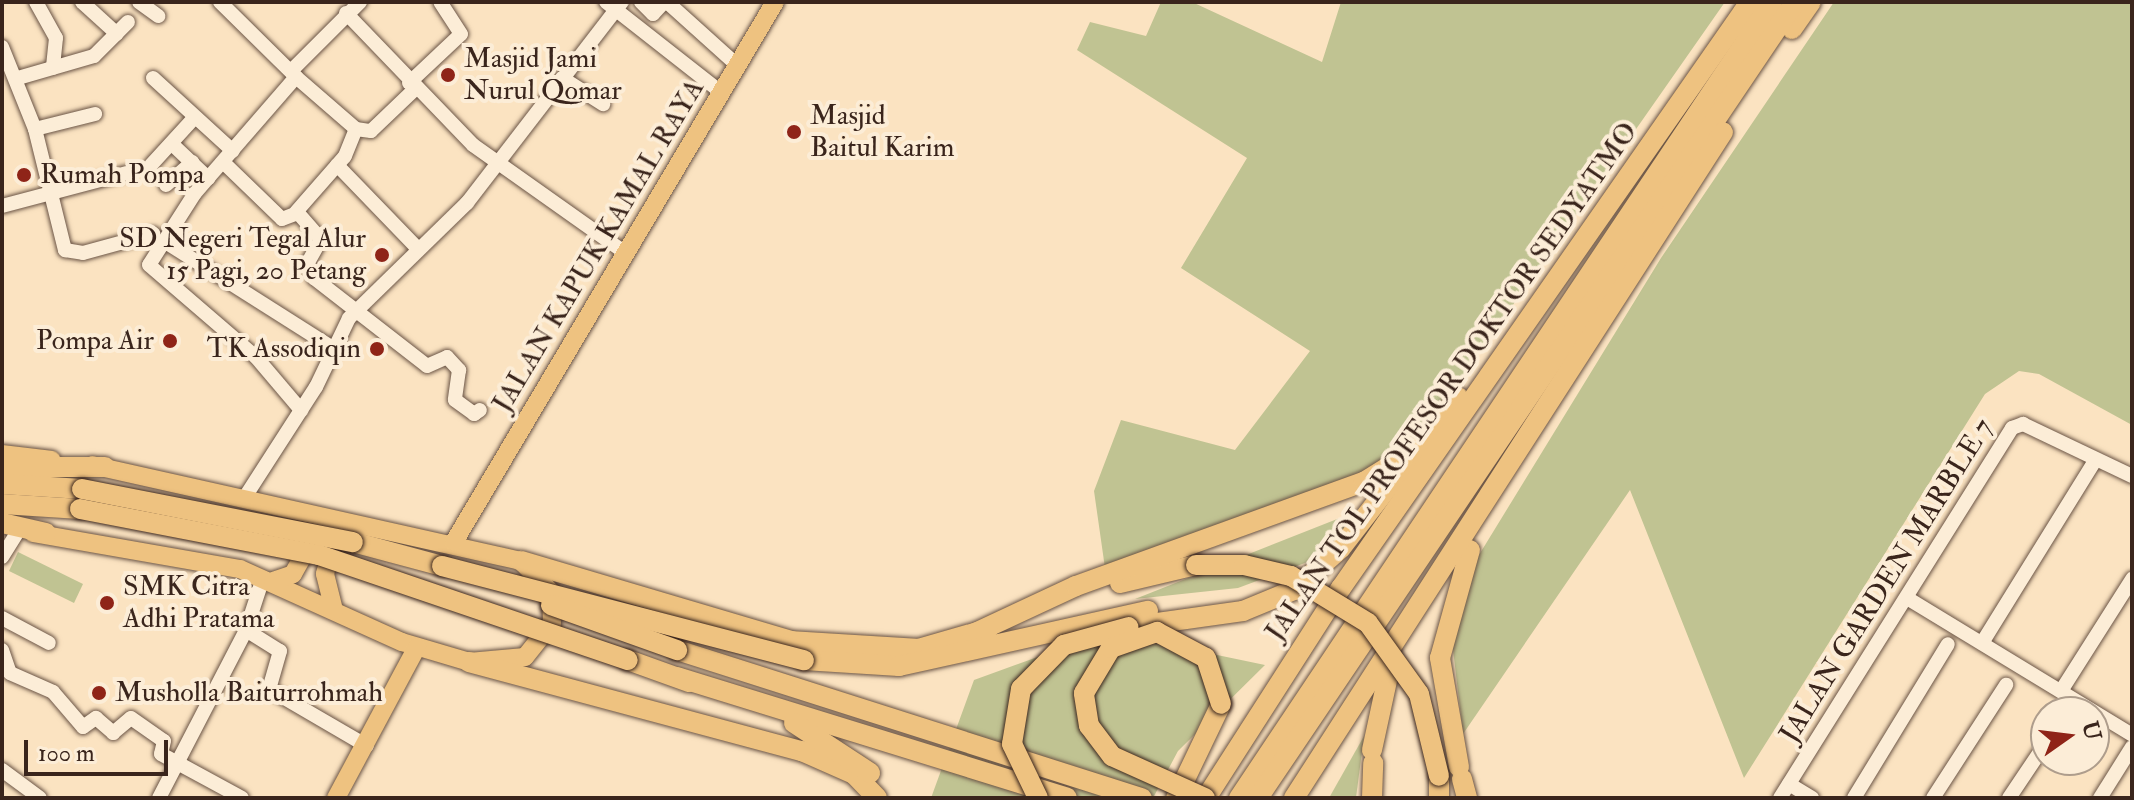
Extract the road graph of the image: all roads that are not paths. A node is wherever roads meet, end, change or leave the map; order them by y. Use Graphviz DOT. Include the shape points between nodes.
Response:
graph roads {
  1 [pos="36,2"];
  2 [pos="82,2"];
  3 [pos="139,2"];
  4 [pos="360,2"];
  5 [pos="440,2"];
  6 [pos="641,2"];
  7 [pos="666,2"];
  8 [pos="775,2"];
  9 [pos="1750,2"];
  10 [pos="1772,2"];
  11 [pos="1795,2"];
  12 [pos="1811,2"];
  13 [pos="229,5"];
  14 [pos="615,5"];
  15 [pos="346,13"];
  16 [pos="158,16"];
  17 [pos="128,22"];
  18 [pos="117,34"];
  19 [pos="2,47"];
  20 [pos="738,66"];
  21 [pos="53,68"];
  22 [pos="294,74"];
  23 [pos="18,78"];
  24 [pos="153,78"];
  25 [pos="562,78"];
  26 [pos="412,86"];
  27 [pos="722,93"];
  28 [pos="603,104"];
  29 [pos="95,114"];
  30 [pos="194,118"];
  31 [pos="35,129"];
  32 [pos="356,129"];
  33 [pos="172,144"];
  34 [pos="228,157"];
  35 [pos="500,160"];
  36 [pos="192,162"];
  37 [pos="151,165"];
  38 [pos="337,165"];
  39 [pos="127,173"];
  40 [pos="208,178"];
  41 [pos="166,185"];
  42 [pos="51,194"];
  43 [pos="2,206"];
  44 [pos="296,212"];
  45 [pos="162,236"];
  46 [pos="418,249"];
  47 [pos="1572,253"];
  48 [pos="627,254"];
  49 [pos="355,312"];
  50 [pos="334,349"];
  51 [pos="301,410"];
  52 [pos="480,410"];
  53 [pos="1423,442"];
  54 [pos="2,454"];
  55 [pos="2096,459"];
  56 [pos="2,467"];
  57 [pos="105,467"];
  58 [pos="2132,476"];
  59 [pos="2,484"];
  60 [pos="245,497"];
  61 [pos="81,499"];
  62 [pos="1491,502"];
  63 [pos="2,504"];
  64 [pos="294,508"];
  65 [pos="474,520"];
  66 [pos="361,521"];
  67 [pos="7,529"];
  68 [pos="46,533"];
  69 [pos="454,542"];
  70 [pos="475,547"];
  71 [pos="2,557"];
  72 [pos="521,561"];
  73 [pos="442,566"];
  74 [pos="1308,578"];
  75 [pos="2132,579"];
  76 [pos="268,580"];
  77 [pos="1907,598"];
  78 [pos="334,611"];
  79 [pos="2,618"];
  80 [pos="246,630"];
  81 [pos="1402,632"];
  82 [pos="980,640"];
  83 [pos="49,643"];
  84 [pos="1982,643"];
  85 [pos="1948,644"];
  86 [pos="417,647"];
  87 [pos="918,649"];
  88 [pos="2,650"];
  89 [pos="812,661"];
  90 [pos="469,662"];
  91 [pos="670,674"];
  92 [pos="2006,685"];
  93 [pos="2061,691"];
  94 [pos="2132,735"];
  95 [pos="367,746"];
  96 [pos="2132,747"];
  97 [pos="174,763"];
  98 [pos="2030,767"];
  99 [pos="2,770"];
  100 [pos="1463,781"];
  101 [pos="1789,784"];
  102 [pos="34,796"];
  103 [pos="159,798"];
  104 [pos="242,798"];
  105 [pos="336,798"];
  106 [pos="877,798"];
  107 [pos="889,798"];
  108 [pos="1038,798"];
  109 [pos="1067,798"];
  110 [pos="1142,798"];
  111 [pos="1176,798"];
  112 [pos="1205,798"];
  113 [pos="1239,798"];
  114 [pos="1258,798"];
  115 [pos="1294,798"];
  116 [pos="1372,798"];
  117 [pos="1439,798"];
  118 [pos="1780,798"];
  119 [pos="1812,798"];
  120 [pos="1854,798"];
  121 [pos="1933,798"];
  122 [pos="2009,798"];
  123 [pos="2100,798"];
  1 -- 21 [label="street" via="56,38"];
  2 -- 18 [label="street"];
  3 -- 16 [label="street"];
  4 -- 15 [label="street"];
  5 -- 26 [label="street" via="461,34"];
  6 -- 7 [label="street" via="653,14"];
  7 -- 20 [label="street"];
  8 -- 20 [label="main road, JALAN KAPUK KAMAL RAYA"];
  9 -- 47 [label="highway, JALAN TOL PROFESOR DOKTOR SEDYATMO"];
  10 -- 113 [label="highway, JALAN TOL PROFESOR DOKTOR SEDYATMO"];
  11 -- 114 [label="highway"];
  12 -- 62 [label="highway" via="1742,102"];
  13 -- 22 [label="street"];
  14 -- 25 [label="street"];
  14 -- 27 [label="street"];
  15 -- 22 [label="street"];
  15 -- 26 [label="street"];
  17 -- 18 [label="street"];
  18 -- 21 [label="street" via="94,56"];
  19 -- 23 [label="street"];
  20 -- 27 [label="main road, JALAN KAPUK KAMAL RAYA"];
  21 -- 23 [label="street"];
  22 -- 32 [label="street"];
  22 -- 34 [label="street"];
  23 -- 31 [label="street"];
  24 -- 30 [label="street"];
  25 -- 28 [label="street"];
  25 -- 35 [label="street"];
  26 -- 32 [label="street" via="371,131"];
  26 -- 35 [label="street" via="473,145"];
  27 -- 48 [label="main road, JALAN KAPUK KAMAL RAYA"];
  29 -- 31 [label="street"];
  30 -- 33 [label="street"];
  30 -- 34 [label="street"];
  31 -- 42 [label="street"];
  32 -- 38 [label="street"];
  33 -- 36 [label="street"];
  33 -- 37 [label="street"];
  34 -- 40 [label="street"];
  34 -- 44 [label="street" via="282,219"];
  35 -- 46 [label="street"];
  35 -- 48 [label="street"];
  36 -- 40 [label="street"];
  36 -- 41 [label="street"];
  38 -- 44 [label="street"];
  38 -- 46 [label="street"];
  39 -- 42 [label="street"];
  40 -- 45 [label="street"];
  42 -- 43 [label="street"];
  42 -- 45 [label="street" via="65,250 83,253"];
  44 -- 49 [label="street" via="323,244 308,271"];
  45 -- 50 [label="street"];
  45 -- 51 [label="street" via="150,268 256,357"];
  46 -- 49 [label="street"];
  47 -- 53 [label="highway"];
  47 -- 112 [label="highway, JALAN TOL PROFESOR DOKTOR SEDYATMO"];
  48 -- 65 [label="main road, JALAN KAPUK KAMAL RAYA"];
  49 -- 50 [label="street"];
  49 -- 52 [label="street" via="427,366 447,357 459,370 455,400 474,414"];
  50 -- 51 [label="street"];
  51 -- 60 [label="street"];
  53 -- 74 [label="highway" via="1341,548"];
  53 -- 82 [label="highway" via="1364,482 1061,592"];
  54 -- 57 [label="main road"];
  55 -- 58 [label="street"];
  55 -- 77 [label="street, JALAN GARDEN MARBLE 7" via="2018,424"];
  55 -- 84 [label="street"];
  56 -- 57 [label="highway"];
  57 -- 60 [label="main road"];
  59 -- 61 [label="highway"];
  60 -- 64 [label="main road"];
  61 -- 63 [label="highway"];
  61 -- 73 [label="highway, bridge" via="321,533"];
  61 -- 91 [label="highway, bridge" via="319,555"];
  62 -- 81 [label="highway"];
  62 -- 100 [label="highway" via="1453,592 1441,645 1444,709"];
  64 -- 66 [label="main road"];
  64 -- 76 [label="main road" via="306,522 310,550 293,574"];
  65 -- 69 [label="main road, JALAN KAPUK KAMAL RAYA"];
  65 -- 70 [label="main road"];
  66 -- 69 [label="main road"];
  66 -- 78 [label="main road" via="327,559"];
  67 -- 68 [label="highway"];
  67 -- 71 [label="street"];
  68 -- 76 [label="main road"];
  69 -- 70 [label="main road"];
  70 -- 72 [label="main road"];
  72 -- 87 [label="highway" via="791,641"];
  72 -- 90 [label="main road" via="551,592 546,637 515,661"];
  73 -- 89 [label="highway, bridge"];
  73 -- 110 [label="highway, bridge" via="677,650"];
  74 -- 82 [label="highway" via="1195,605"];
  74 -- 108 [label="highway, bridge" via="1259,607 1129,627 1064,645 1021,689 1012,744"];
  75 -- 93 [label="street"];
  76 -- 78 [label="main road"];
  76 -- 80 [label="street"];
  77 -- 84 [label="street"];
  77 -- 101 [label="street, JALAN GARDEN MARBLE 7"];
  78 -- 86 [label="main road"];
  79 -- 83 [label="street"];
  80 -- 95 [label="street" via="280,651 269,689"];
  80 -- 97 [label="street"];
  81 -- 115 [label="highway"];
  81 -- 116 [label="highway" via="1378,702"];
  82 -- 87 [label="highway"];
  82 -- 89 [label="highway" via="899,666"];
  82 -- 117 [label="highway, bridge" via="1196,565 1244,565 1291,576 1368,623 1419,694 1439,776"];
  84 -- 93 [label="street"];
  85 -- 120 [label="street"];
  86 -- 90 [label="main road"];
  86 -- 95 [label="main road"];
  87 -- 89 [label="highway"];
  88 -- 97 [label="street" via="10,673 53,692 83,727 96,718 113,733 131,718 164,741 161,754"];
  90 -- 106 [label="highway" via="812,754 854,774"];
  91 -- 107 [label="highway" via="821,735 867,769"];
  91 -- 109 [label="highway"];
  92 -- 121 [label="street"];
  93 -- 94 [label="street"];
  95 -- 105 [label="main road"];
  96 -- 123 [label="street"];
  97 -- 103 [label="street"];
  97 -- 104 [label="street"];
  98 -- 122 [label="street"];
  99 -- 102 [label="street"];
  101 -- 118 [label="street, JALAN GARDEN MARBLE 7"];
  101 -- 119 [label="street"];
  111 -- 112 [label="highway, bridge" via="1221,704 1206,658 1157,632 1105,653 1084,693 1089,726 1112,756"];
}
